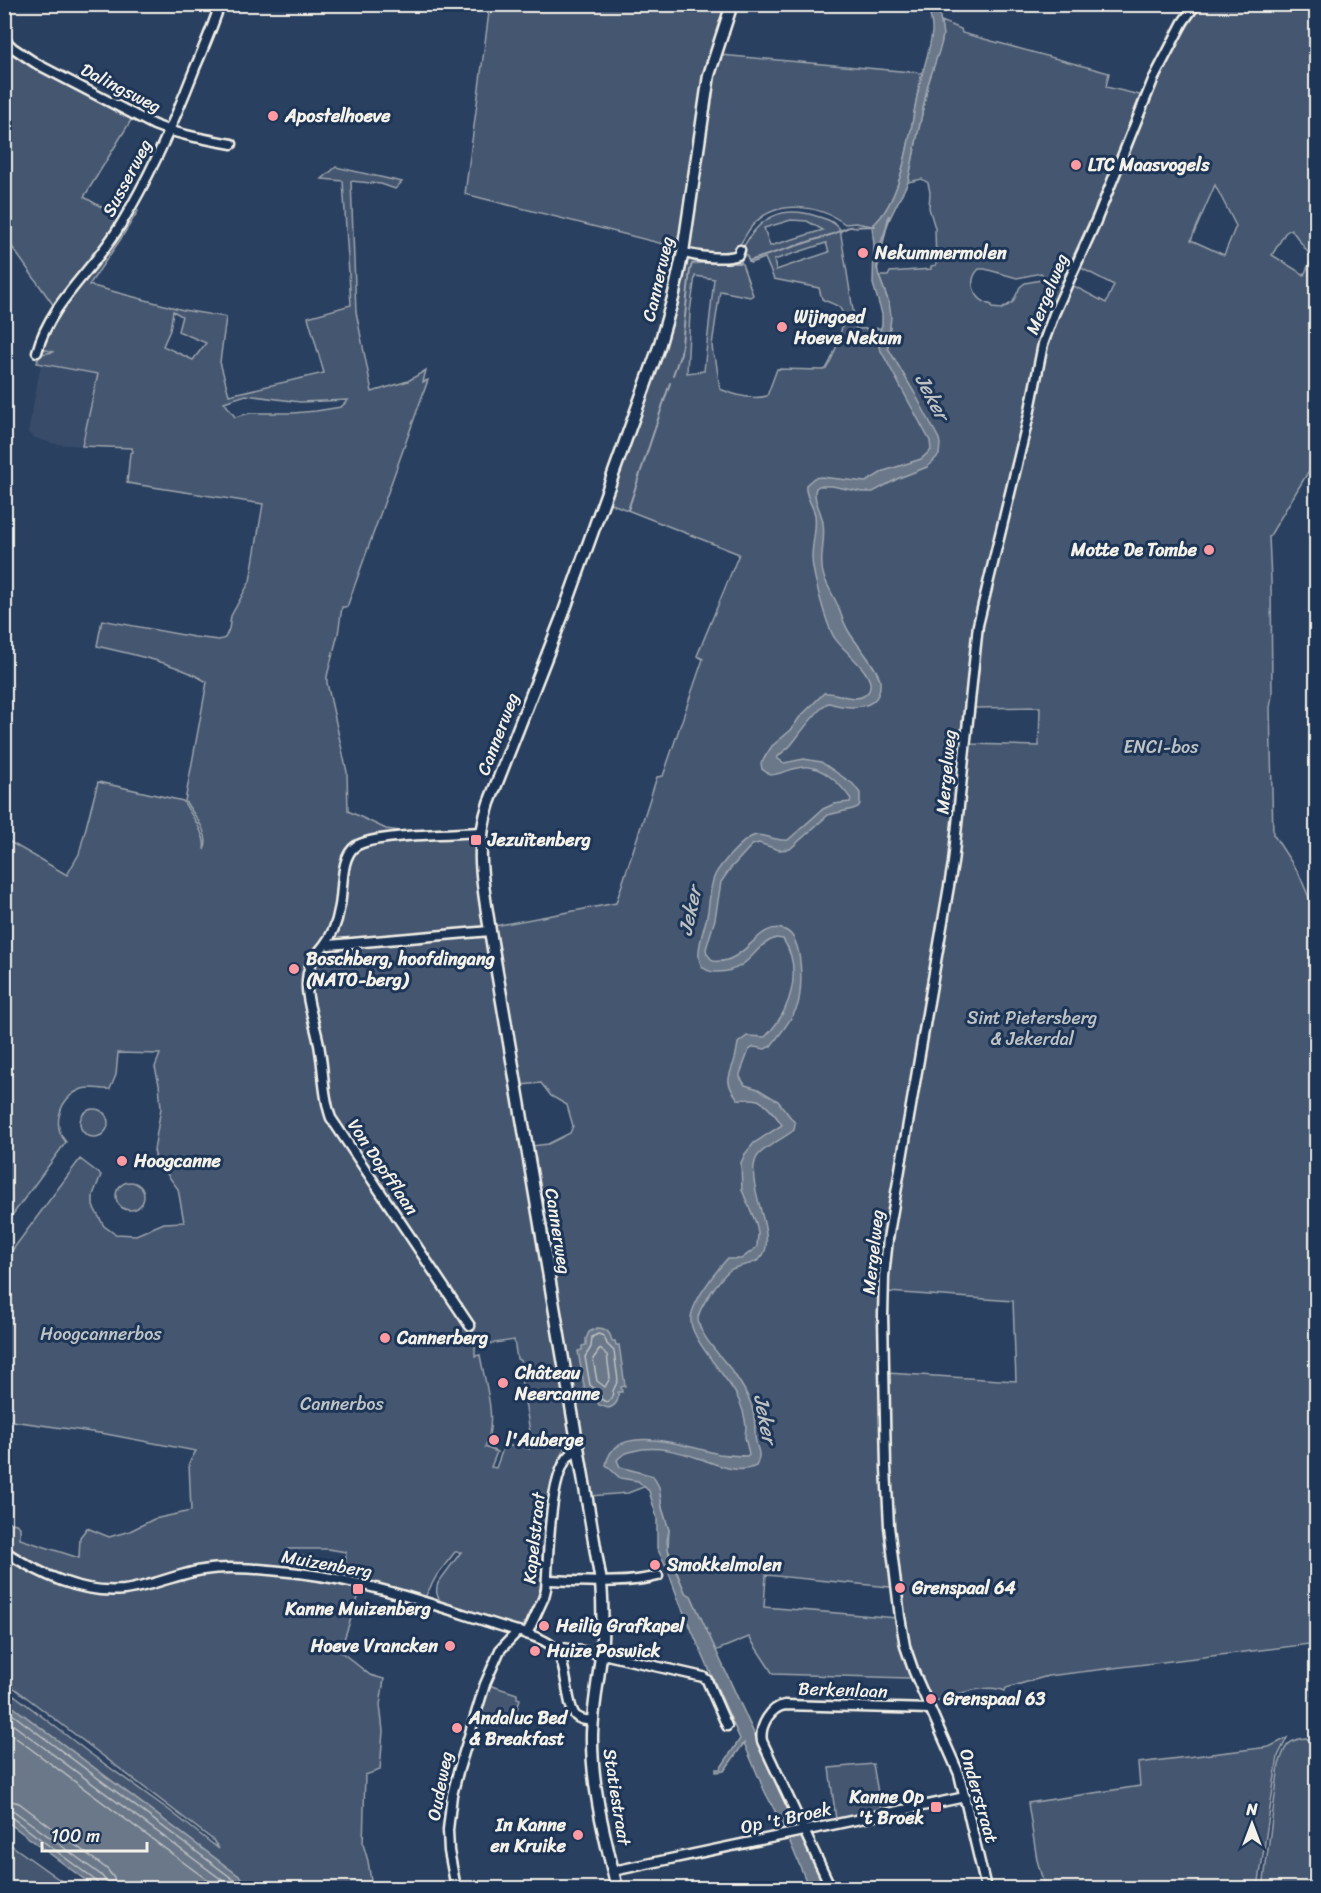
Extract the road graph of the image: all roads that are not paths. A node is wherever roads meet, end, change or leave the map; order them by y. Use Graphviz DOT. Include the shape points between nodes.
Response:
graph roads {
  1 [pos="220,4"];
  2 [pos="732,4"];
  3 [pos="1196,4"];
  4 [pos="4,39"];
  5 [pos="170,131"];
  6 [pos="232,144"];
  7 [pos="740,250"];
  8 [pos="683,252"];
  9 [pos="37,352"];
  10 [pos="482,832"];
  11 [pos="490,931"];
  12 [pos="326,944"];
  13 [pos="470,1326"];
  14 [pos="578,1450"];
  15 [pos="585,1495"];
  16 [pos="4,1551"];
  17 [pos="658,1576"];
  18 [pos="895,1578"];
  19 [pos="547,1580"];
  20 [pos="601,1582"];
  21 [pos="518,1631"];
  22 [pos="527,1634"];
  23 [pos="556,1650"];
  24 [pos="601,1654"];
  25 [pos="930,1709"];
  26 [pos="592,1721"];
  27 [pos="727,1726"];
  28 [pos="965,1797"];
  29 [pos="802,1832"];
  30 [pos="613,1871"];
  31 [pos="456,1888"];
  32 [pos="617,1888"];
  33 [pos="831,1888"];
  34 [pos="986,1888"];
  1 -- 5 [label="street, Susserweg"];
  2 -- 8 [label="main road, Cannerweg" via="709,75"];
  3 -- 18 [label="street, Mergelweg" via="1153,80 1048,330 978,625 953,863 884,1276 886,1467"];
  4 -- 5 [label="street, Dalingsweg" via="37,64"];
  5 -- 6 [label="street, Dalingsweg"];
  5 -- 9 [label="street, Susserweg" via="120,226 49,319"];
  7 -- 8 [label="street" via="732,257"];
  8 -- 10 [label="main road, Cannerweg" via="658,347 562,617 489,803"];
  10 -- 11 [label="main road, Cannerweg" via="480,863"];
  10 -- 12 [label="street, Von Dopfflaan" via="393,837 358,844 346,862 340,910"];
  11 -- 12 [label="street"];
  11 -- 14 [label="main road, Cannerweg"];
  12 -- 13 [label="street, Von Dopfflaan" via="310,965 308,989 331,1118"];
  14 -- 15 [label="main road, Cannerweg"];
  14 -- 19 [label="street, Kapelstraat" via="565,1460 554,1496"];
  15 -- 20 [label="main road, Statiestraat"];
  16 -- 21 [label="street, Muizenberg" via="34,1570 90,1588 123,1590 205,1569 315,1575 386,1591"];
  17 -- 20 [label="street"];
  18 -- 25 [label="street, Onderstraat" via="905,1647"];
  19 -- 20 [label="street"];
  19 -- 22 [label="street, Kapelstraat" via="544,1597"];
  20 -- 24 [label="main road, Statiestraat"];
  21 -- 22 [label="street, Muizenberg"];
  21 -- 31 [label="street, Oudeweg" via="500,1650 485,1684 452,1796 448,1830"];
  22 -- 23 [label="street, Muizenberg"];
  23 -- 24 [label="street"];
  23 -- 26 [label="street" via="573,1713"];
  24 -- 26 [label="main road, Statiestraat"];
  24 -- 27 [label="street" via="702,1677 707,1680"];
  25 -- 28 [label="street, Onderstraat"];
  25 -- 29 [label="street, Berkenlaan" via="786,1705 772,1710 761,1731 762,1741"];
  26 -- 30 [label="main road, Statiestraat" via="597,1797"];
  28 -- 29 [label="street, Op 't Broek"];
  28 -- 34 [label="street, Onderstraat"];
  29 -- 30 [label="street, Op 't Broek"];
  29 -- 33 [label="street, Berkenlaan"];
  30 -- 32 [label="main road, Statiestraat"];
}
